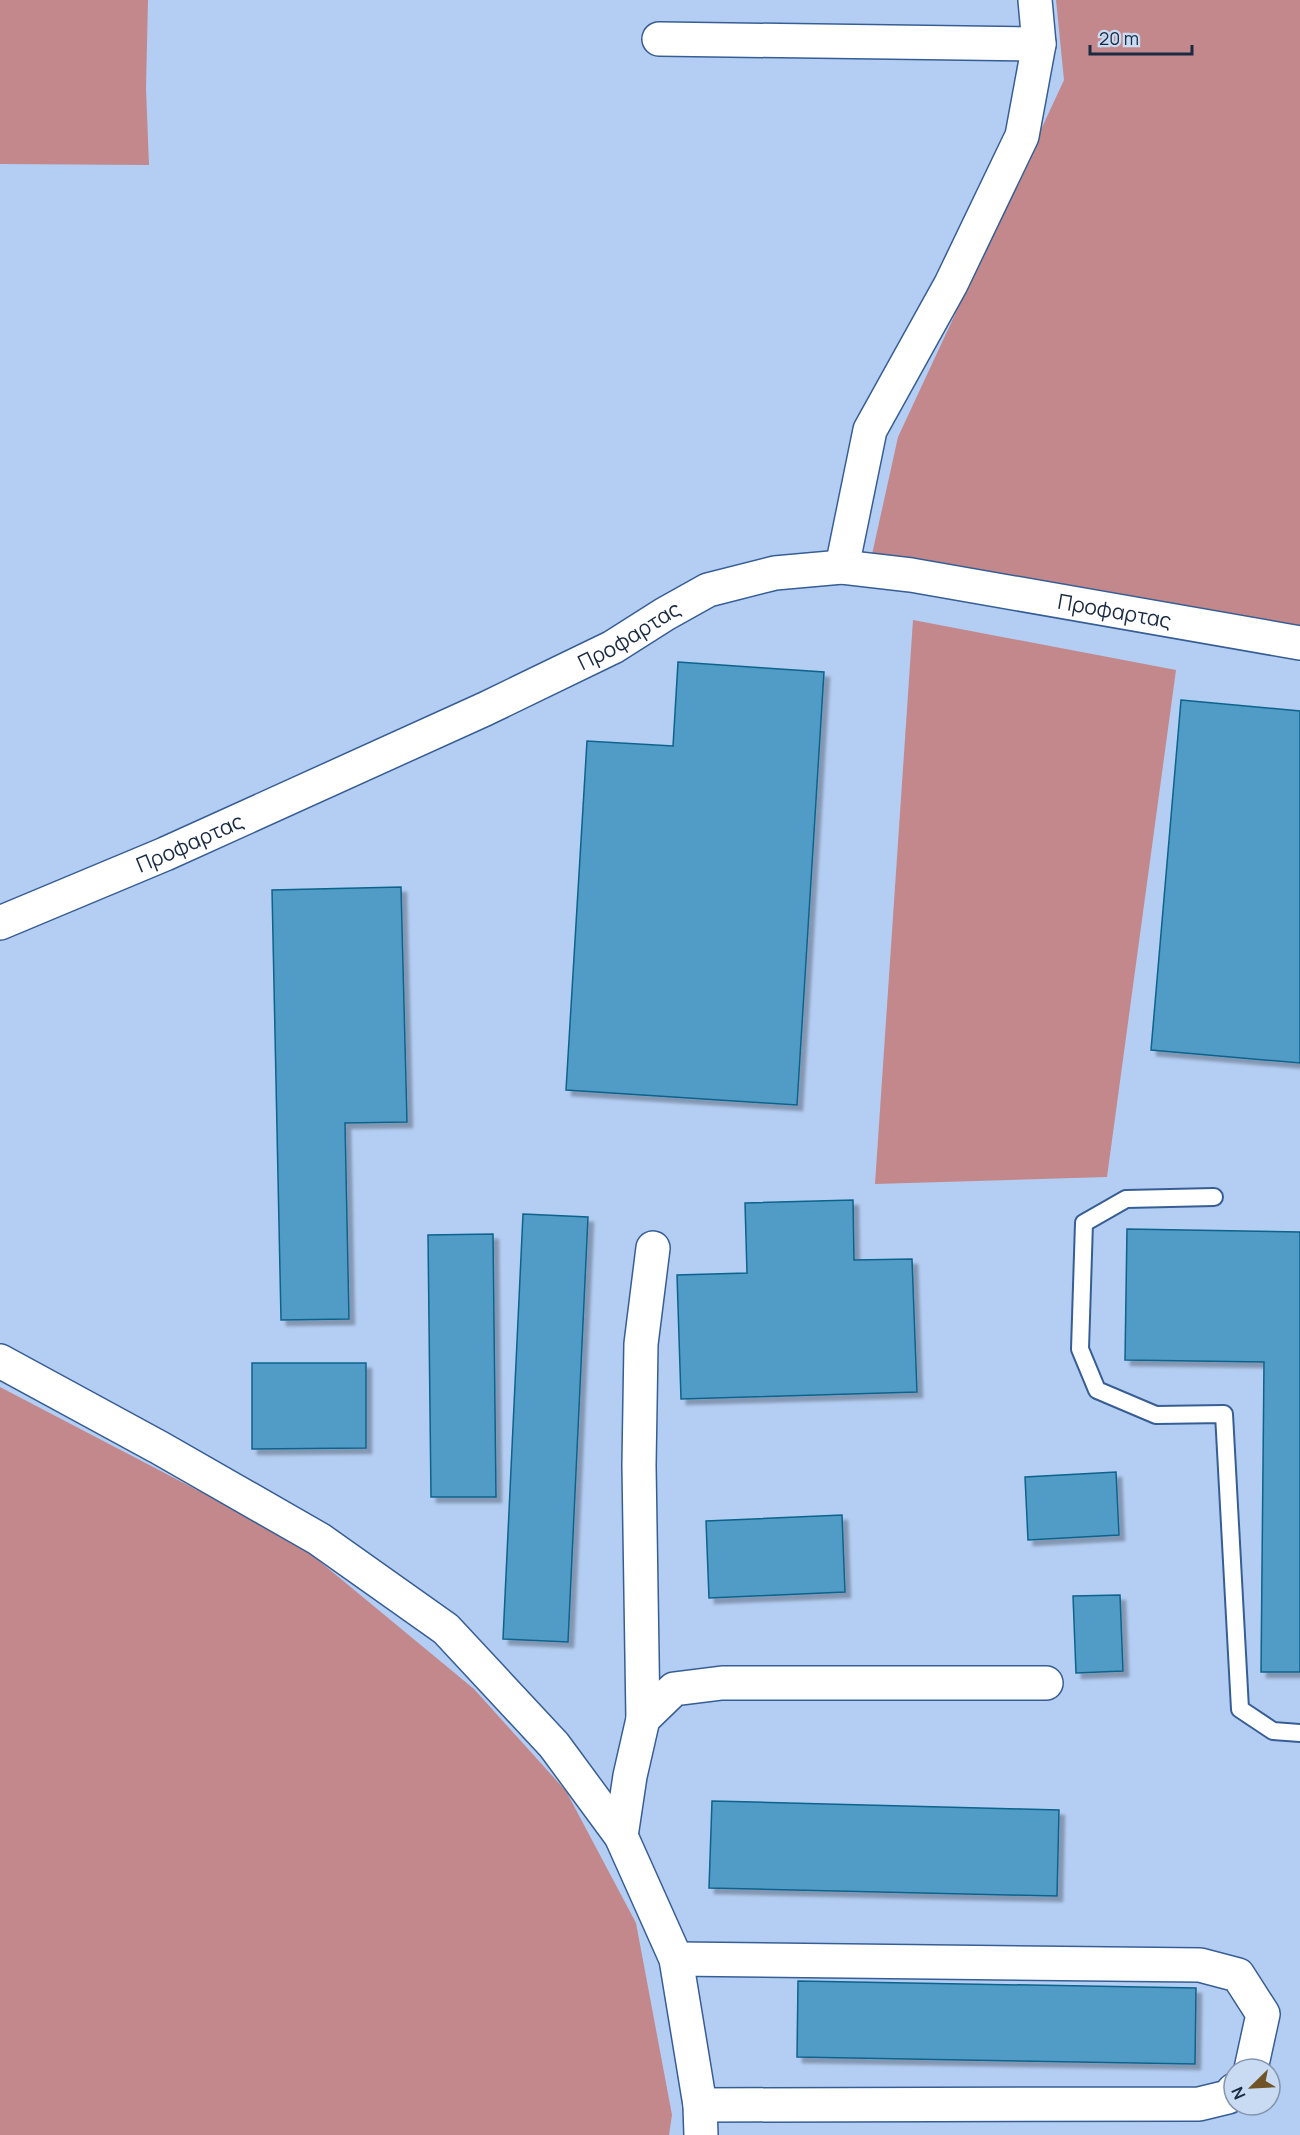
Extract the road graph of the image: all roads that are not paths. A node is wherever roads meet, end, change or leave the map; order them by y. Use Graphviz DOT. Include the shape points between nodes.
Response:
graph roads {
  1 [pos="1035,0"];
  2 [pos="659,39"];
  3 [pos="1039,44"];
  4 [pos="842,567"];
  5 [pos="1300,643"];
  6 [pos="0,923"];
  7 [pos="1214,1197"];
  8 [pos="653,1248"];
  9 [pos="0,1361"];
  10 [pos="1046,1683"];
  11 [pos="643,1719"];
  12 [pos="1300,1733"];
  13 [pos="621,1836"];
  14 [pos="676,1959"];
  15 [pos="1254,2057"];
  16 [pos="1222,2098"];
  17 [pos="700,2120"];
  1 -- 3 [label="street"];
  2 -- 3 [label="street"];
  3 -- 4 [label="street" via="1022,136 951,284 870,430"];
  4 -- 5 [label="street, Προφαρτας" via="911,575"];
  4 -- 6 [label="street, Προφαρτας" via="776,573 708,590 613,647 484,709 165,854"];
  7 -- 12 [label="lane" via="1126,1199 1084,1223 1080,1348 1097,1390 1156,1415 1224,1414 1240,1709 1272,1731"];
  8 -- 11 [label="street" via="641,1355"];
  9 -- 13 [label="street" via="319,1539 446,1629 554,1744"];
  10 -- 11 [label="street" via="722,1683 674,1689"];
  11 -- 13 [label="street"];
  13 -- 14 [label="street"];
  14 -- 15 [label="street" via="1200,1965 1238,1975 1263,2014"];
  14 -- 17 [label="street"];
  16 -- 17 [label="street" via="1199,2104"];
}
